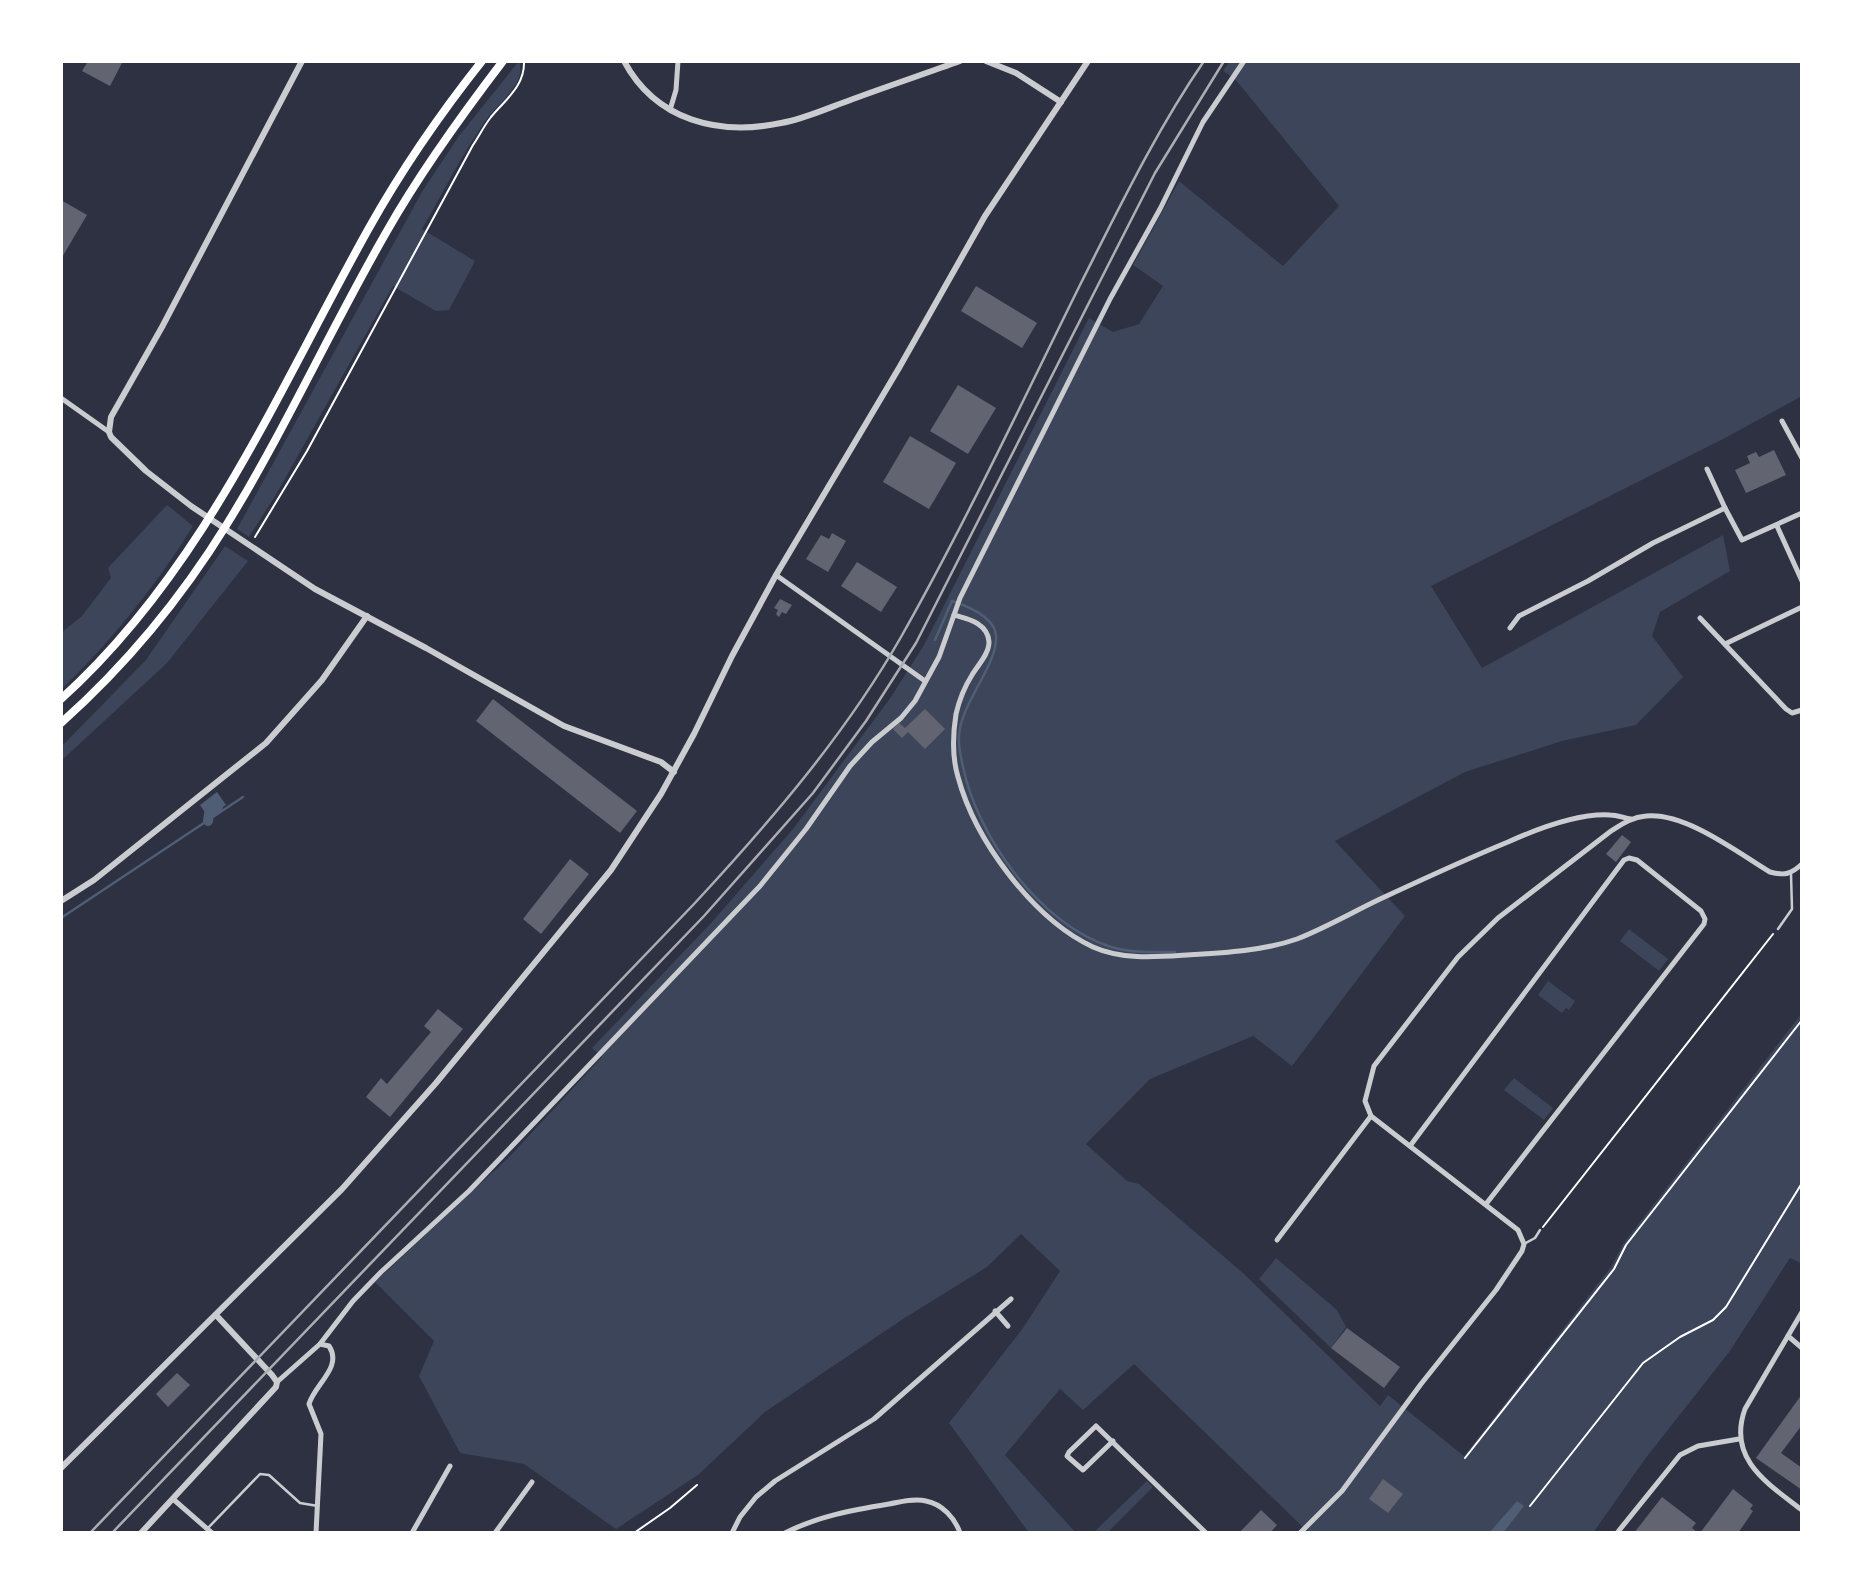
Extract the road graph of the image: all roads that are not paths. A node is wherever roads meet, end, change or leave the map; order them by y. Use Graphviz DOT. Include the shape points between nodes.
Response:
graph roads {
  1 [pos="302,61"];
  2 [pos="503,61"];
  3 [pos="624,61"];
  4 [pos="678,61"];
  5 [pos="960,61"];
  6 [pos="986,61"];
  7 [pos="1088,61"];
  8 [pos="1244,61"];
  9 [pos="480,63"];
  10 [pos="1062,102"];
  11 [pos="670,110"];
  12 [pos="61,398"];
  13 [pos="1782,421"];
  14 [pos="109,432"];
  15 [pos="1802,458"];
  16 [pos="1707,469"];
  17 [pos="1725,508"];
  18 [pos="1802,513"];
  19 [pos="1777,526"];
  20 [pos="776,575"];
  21 [pos="1802,581"];
  22 [pos="1802,607"];
  23 [pos="954,615"];
  24 [pos="367,616"];
  25 [pos="1700,618"];
  26 [pos="1510,628"];
  27 [pos="1725,644"];
  28 [pos="925,681"];
  29 [pos="61,699"];
  30 [pos="75,710"];
  31 [pos="1802,710"];
  32 [pos="61,723"];
  33 [pos="61,730"];
  34 [pos="674,772"];
  35 [pos="1631,819"];
  36 [pos="1802,864"];
  37 [pos="1791,874"];
  38 [pos="61,901"];
  39 [pos="1778,929"];
  40 [pos="1371,1116"];
  41 [pos="1410,1146"];
  42 [pos="1486,1204"];
  43 [pos="1540,1230"];
  44 [pos="1277,1240"];
  45 [pos="1524,1244"];
  46 [pos="1011,1299"];
  47 [pos="995,1311"];
  48 [pos="1802,1312"];
  49 [pos="216,1315"];
  50 [pos="1008,1326"];
  51 [pos="1788,1336"];
  52 [pos="320,1344"];
  53 [pos="1802,1348"];
  54 [pos="277,1382"];
  55 [pos="1739,1439"];
  56 [pos="1113,1441"];
  57 [pos="450,1466"];
  58 [pos="61,1468"];
  59 [pos="532,1482"];
  60 [pos="173,1499"];
  61 [pos="318,1506"];
  62 [pos="1802,1510"];
  63 [pos="210,1531"];
  64 [pos="141,1533"];
  65 [pos="316,1533"];
  66 [pos="412,1533"];
  67 [pos="495,1533"];
  68 [pos="732,1533"];
  69 [pos="785,1533"];
  70 [pos="960,1533"];
  71 [pos="1206,1533"];
  72 [pos="1300,1533"];
  73 [pos="1617,1533"];
  1 -- 14 [label="street" via="111,417"];
  2 -- 30 [label="highway" via="405,200 251,483 198,567 140,642"];
  3 -- 11 [label="street" via="653,100"];
  4 -- 11 [label="street"];
  5 -- 11 [label="street" via="784,123 719,127"];
  6 -- 10 [label="street" via="1016,72"];
  7 -- 10 [label="street"];
  8 -- 23 [label="street" via="1203,122 1110,299"];
  9 -- 29 [label="highway" via="427,134 369,227 236,476 186,556 122,636"];
  10 -- 20 [label="street" via="985,216"];
  12 -- 14 [label="street"];
  13 -- 15 [label="street"];
  14 -- 24 [label="street" via="118,446 191,506 315,589"];
  16 -- 17 [label="street"];
  17 -- 19 [label="street" via="1742,540"];
  17 -- 26 [label="street" via="1519,615"];
  18 -- 19 [label="street"];
  19 -- 21 [label="street"];
  20 -- 28 [label="street"];
  20 -- 34 [label="street"];
  22 -- 27 [label="street"];
  23 -- 28 [label="street"];
  23 -- 35 [label="street" via="983,628 989,642 963,694 953,734 958,777 968,806 996,857 1031,902 1093,947 1119,955 1207,954 1294,940 1527,834 1590,817"];
  24 -- 34 [label="street" via="564,726 661,762"];
  24 -- 38 [label="street" via="322,680 266,743 94,880"];
  25 -- 27 [label="street"];
  27 -- 31 [label="street" via="1786,709 1792,713"];
  28 -- 52 [label="street" via="901,718 850,766 760,886 469,1191 381,1272"];
  30 -- 32 [label="highway"];
  30 -- 33 [label="highway"];
  34 -- 49 [label="street" via="611,870 444,1073 342,1189"];
  35 -- 37 [label="street" via="1674,819 1770,872"];
  35 -- 40 [label="street" via="1499,918 1458,957 1374,1066 1364,1101"];
  36 -- 37 [label="street"];
  37 -- 39 [label="lane" via="1792,909"];
  40 -- 41 [label="street"];
  40 -- 44 [label="street"];
  41 -- 42 [label="street"];
  41 -- 42 [label="street" via="1624,860 1637,860 1701,911 1704,924"];
  42 -- 45 [label="street" via="1518,1230"];
  43 -- 45 [label="lane"];
  45 -- 72 [label="street" via="1496,1290 1342,1490"];
  46 -- 47 [label="street"];
  47 -- 50 [label="street"];
  47 -- 68 [label="street" via="874,1419 756,1497"];
  48 -- 51 [label="street"];
  49 -- 54 [label="street"];
  49 -- 58 [label="street"];
  51 -- 53 [label="street"];
  51 -- 55 [label="street" via="1745,1409"];
  52 -- 54 [label="street"];
  52 -- 61 [label="street" via="334,1353 333,1367 309,1404 321,1434"];
  54 -- 60 [label="street" via="267,1399"];
  55 -- 62 [label="street" via="1754,1470"];
  55 -- 73 [label="street" via="1698,1446 1680,1455"];
  56 -- 56 [label="street" via="1096,1426 1067,1456 1083,1470"];
  56 -- 71 [label="street"];
  57 -- 66 [label="street"];
  59 -- 67 [label="street"];
  60 -- 63 [label="street"];
  60 -- 64 [label="street"];
  61 -- 63 [label="lane" via="300,1503 269,1475 260,1474"];
  61 -- 65 [label="street"];
  69 -- 70 [label="street" via="849,1509 915,1500 929,1501 948,1512"];
}
